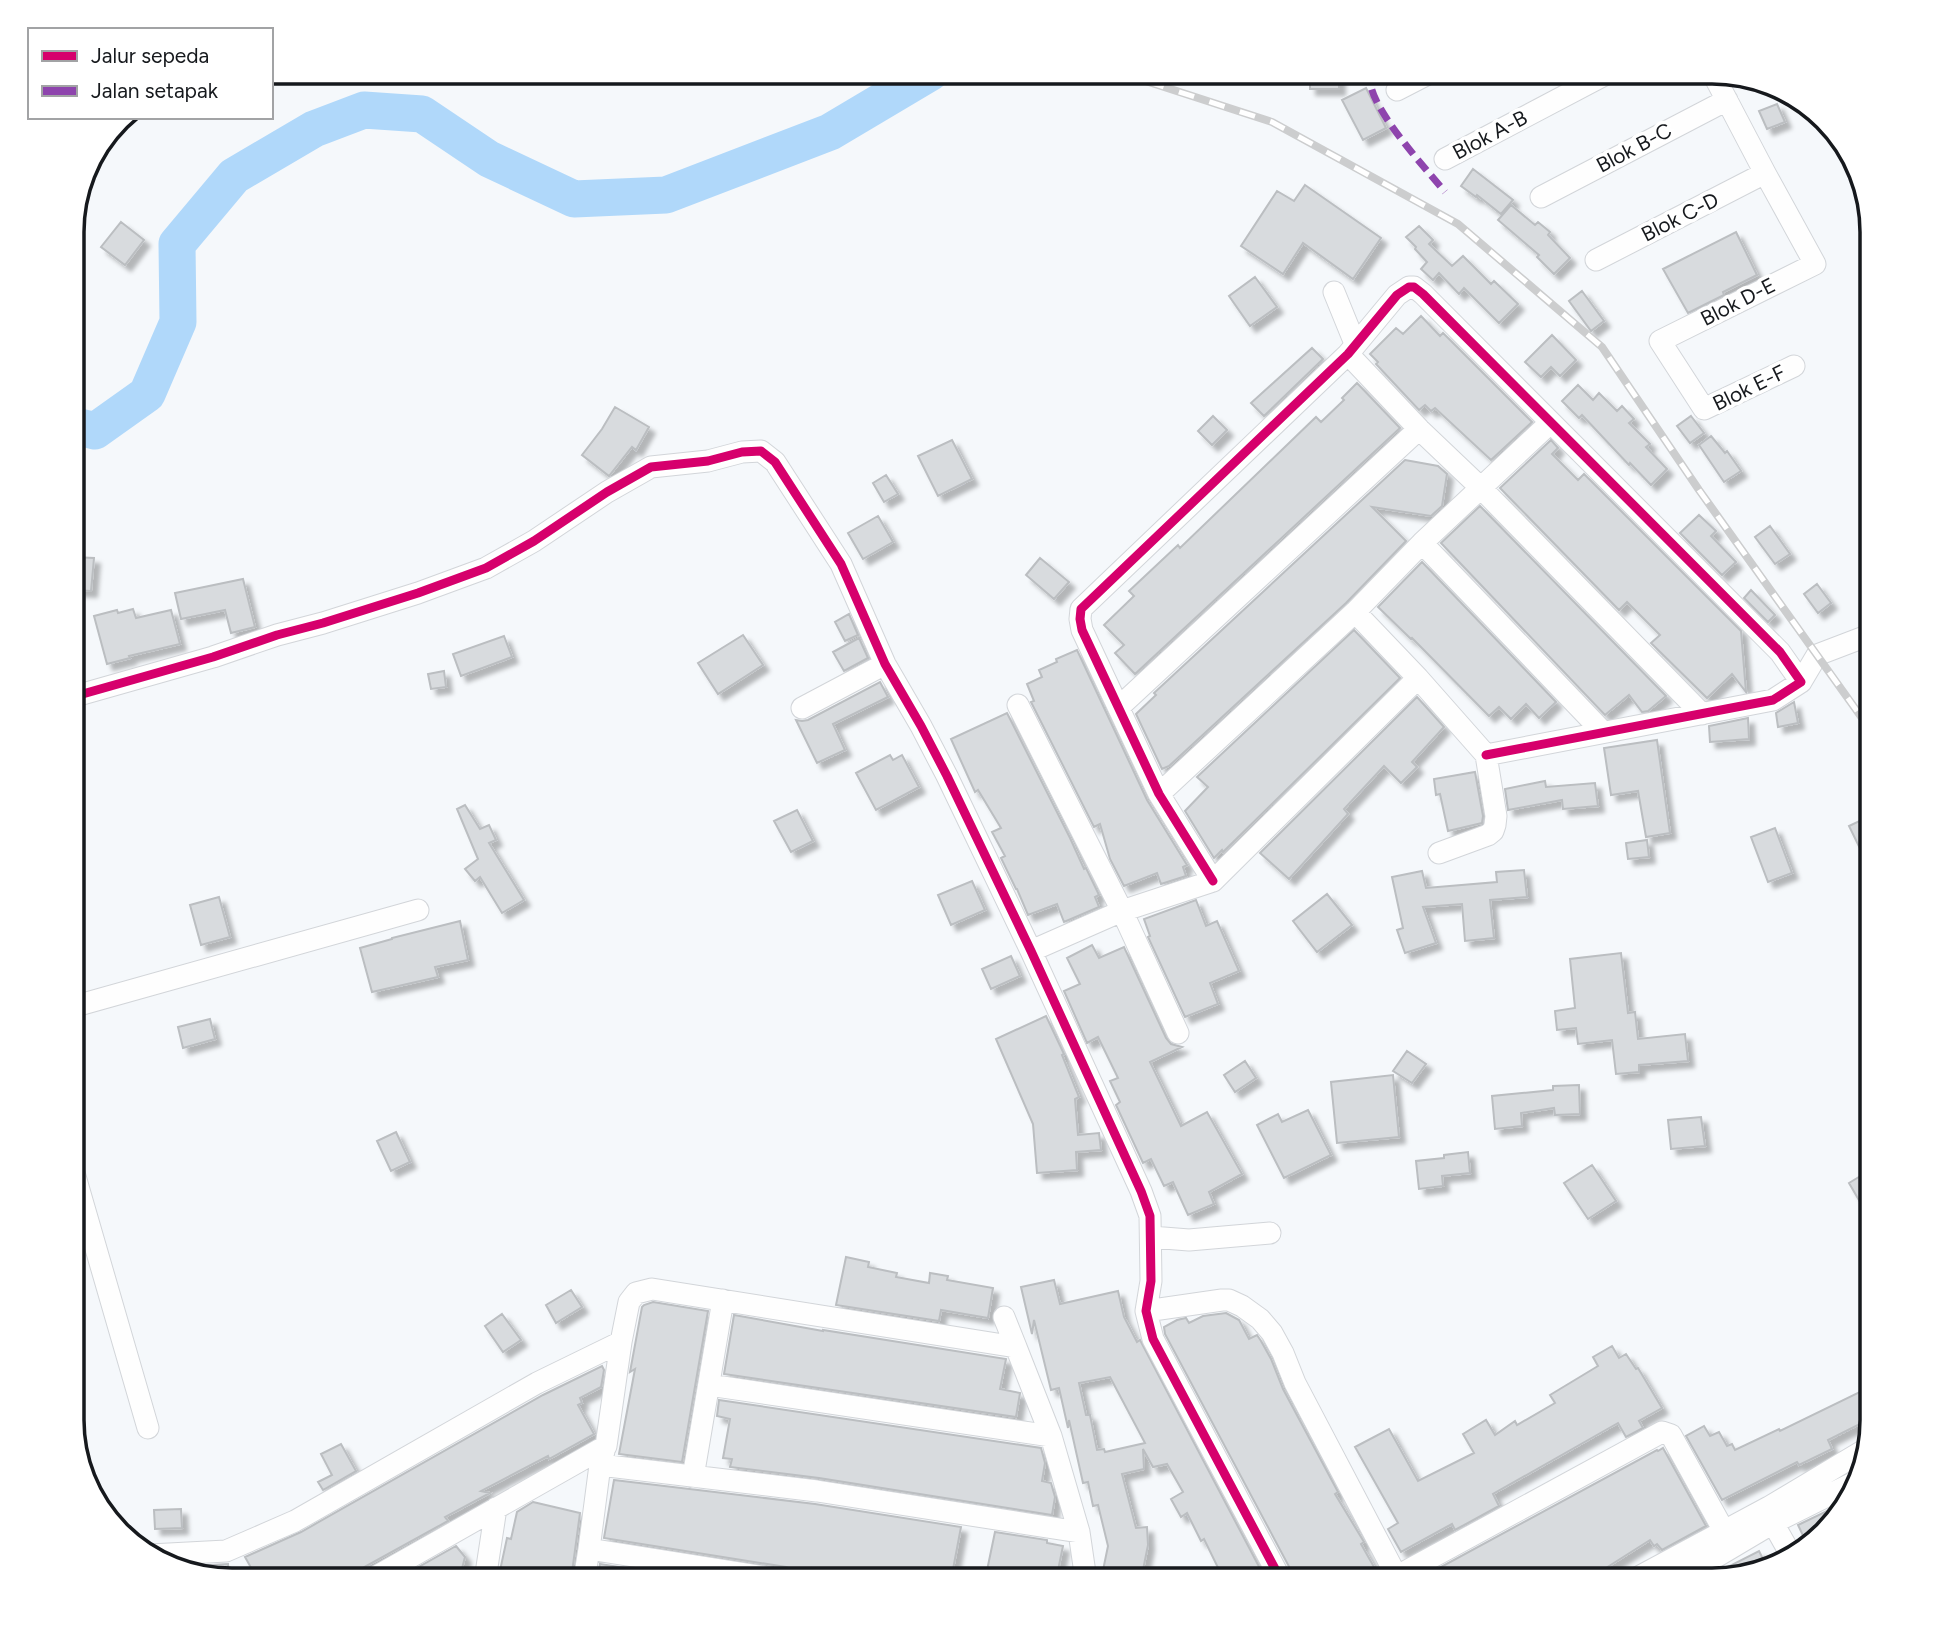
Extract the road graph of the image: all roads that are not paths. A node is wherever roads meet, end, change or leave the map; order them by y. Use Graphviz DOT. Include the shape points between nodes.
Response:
graph roads {
  1 [pos="1408,84"];
  2 [pos="1587,84"];
  3 [pos="1719,84"];
  4 [pos="1396,90"];
  5 [pos="1727,100"];
  6 [pos="1445,159"];
  7 [pos="1765,173"];
  8 [pos="1541,197"];
  9 [pos="1596,260"];
  10 [pos="1334,292"];
  11 [pos="1351,349"];
  12 [pos="1794,366"];
  13 [pos="1704,409"];
  14 [pos="1550,423"];
  15 [pos="1419,429"];
  16 [pos="1481,488"];
  17 [pos="1422,542"];
  18 [pos="1355,612"];
  19 [pos="1860,639"];
  20 [pos="886,664"];
  21 [pos="1419,678"];
  22 [pos="1801,682"];
  23 [pos="84,694"];
  24 [pos="1018,705"];
  25 [pos="1119,707"];
  26 [pos="802,708"];
  27 [pos="1702,714"];
  28 [pos="1602,731"];
  29 [pos="1486,755"];
  30 [pos="1158,794"];
  31 [pos="1438,853"];
  32 [pos="1213,881"];
  33 [pos="418,910"];
  34 [pos="1122,911"];
  35 [pos="1031,951"];
  36 [pos="84,1004"];
  37 [pos="1178,1033"];
  38 [pos="84,1207"];
  39 [pos="1270,1233"];
  40 [pos="1151,1237"];
  41 [pos="723,1300"];
  42 [pos="1146,1311"];
  43 [pos="1004,1317"];
  44 [pos="621,1342"];
  45 [pos="1016,1347"];
  46 [pos="709,1385"];
  47 [pos="148,1428"];
  48 [pos="1051,1436"];
  49 [pos="603,1455"];
  50 [pos="1855,1456"];
  51 [pos="693,1477"];
  52 [pos="1843,1488"];
  53 [pos="496,1508"];
  54 [pos="1773,1523"];
  55 [pos="1724,1531"];
  56 [pos="1079,1532"];
  57 [pos="1787,1547"];
  58 [pos="589,1549"];
  59 [pos="170,1554"];
  60 [pos="391,1568"];
  61 [pos="487,1568"];
  62 [pos="586,1568"];
  63 [pos="709,1568"];
  64 [pos="1084,1568"];
  65 [pos="1275,1568"];
  66 [pos="1388,1568"];
  67 [pos="1411,1568"];
  68 [pos="1655,1568"];
  69 [pos="1700,1568"];
  1 -- 4 [label="street"];
  2 -- 6 [label="street, Blok A-B"];
  3 -- 5 [label="street"];
  5 -- 7 [label="street"];
  5 -- 8 [label="street, Blok B-C"];
  7 -- 9 [label="street, Blok C-D"];
  7 -- 13 [label="street, Blok D-E" via="1815,264 1660,341"];
  10 -- 11 [label="street" via="1354,341"];
  11 -- 14 [label="street" via="1397,295 1414,287"];
  11 -- 15 [label="street"];
  11 -- 25 [label="street" via="1082,609 1082,630"];
  12 -- 13 [label="street, Blok E-F"];
  14 -- 16 [label="street"];
  14 -- 22 [label="street" via="1780,652"];
  15 -- 16 [label="street"];
  15 -- 25 [label="street"];
  16 -- 17 [label="street"];
  16 -- 27 [label="street"];
  17 -- 18 [label="street"];
  17 -- 28 [label="street"];
  18 -- 21 [label="street"];
  18 -- 30 [label="street"];
  19 -- 22 [label="street" via="1817,655"];
  20 -- 23 [label="street" via="841,564 775,462 761,451 750,451 650,467 486,568 418,593"];
  20 -- 26 [label="street"];
  20 -- 35 [label="street" via="947,776"];
  21 -- 29 [label="street"];
  21 -- 32 [label="street"];
  22 -- 27 [label="street" via="1773,700"];
  24 -- 34 [label="street"];
  25 -- 30 [label="street"];
  27 -- 28 [label="street"];
  28 -- 29 [label="street"];
  29 -- 31 [label="street" via="1496,816 1493,831"];
  30 -- 32 [label="street"];
  32 -- 34 [label="street"];
  33 -- 36 [label="street"];
  34 -- 35 [label="street"];
  34 -- 37 [label="street"];
  35 -- 40 [label="street" via="1141,1191"];
  38 -- 47 [label="street"];
  39 -- 40 [label="street" via="1189,1240"];
  40 -- 42 [label="street"];
  41 -- 44 [label="street" via="652,1289 636,1293 629,1301"];
  41 -- 45 [label="street"];
  41 -- 46 [label="street"];
  42 -- 65 [label="street" via="1153,1339"];
  42 -- 66 [label="street" via="1229,1300 1260,1319 1283,1353"];
  43 -- 45 [label="street"];
  44 -- 49 [label="street"];
  44 -- 59 [label="street" via="537,1383 295,1521 226,1551"];
  45 -- 48 [label="street"];
  46 -- 48 [label="street"];
  46 -- 51 [label="street"];
  48 -- 56 [label="street"];
  49 -- 51 [label="street"];
  49 -- 53 [label="street"];
  49 -- 58 [label="street"];
  50 -- 55 [label="street"];
  51 -- 56 [label="street" via="817,1491"];
  52 -- 54 [label="street"];
  53 -- 60 [label="street"];
  53 -- 61 [label="street"];
  54 -- 57 [label="street"];
  54 -- 69 [label="street"];
  55 -- 67 [label="street" via="1671,1435 1662,1432"];
  55 -- 68 [label="street"];
  56 -- 64 [label="street"];
  58 -- 62 [label="street"];
  58 -- 63 [label="street"];
}
